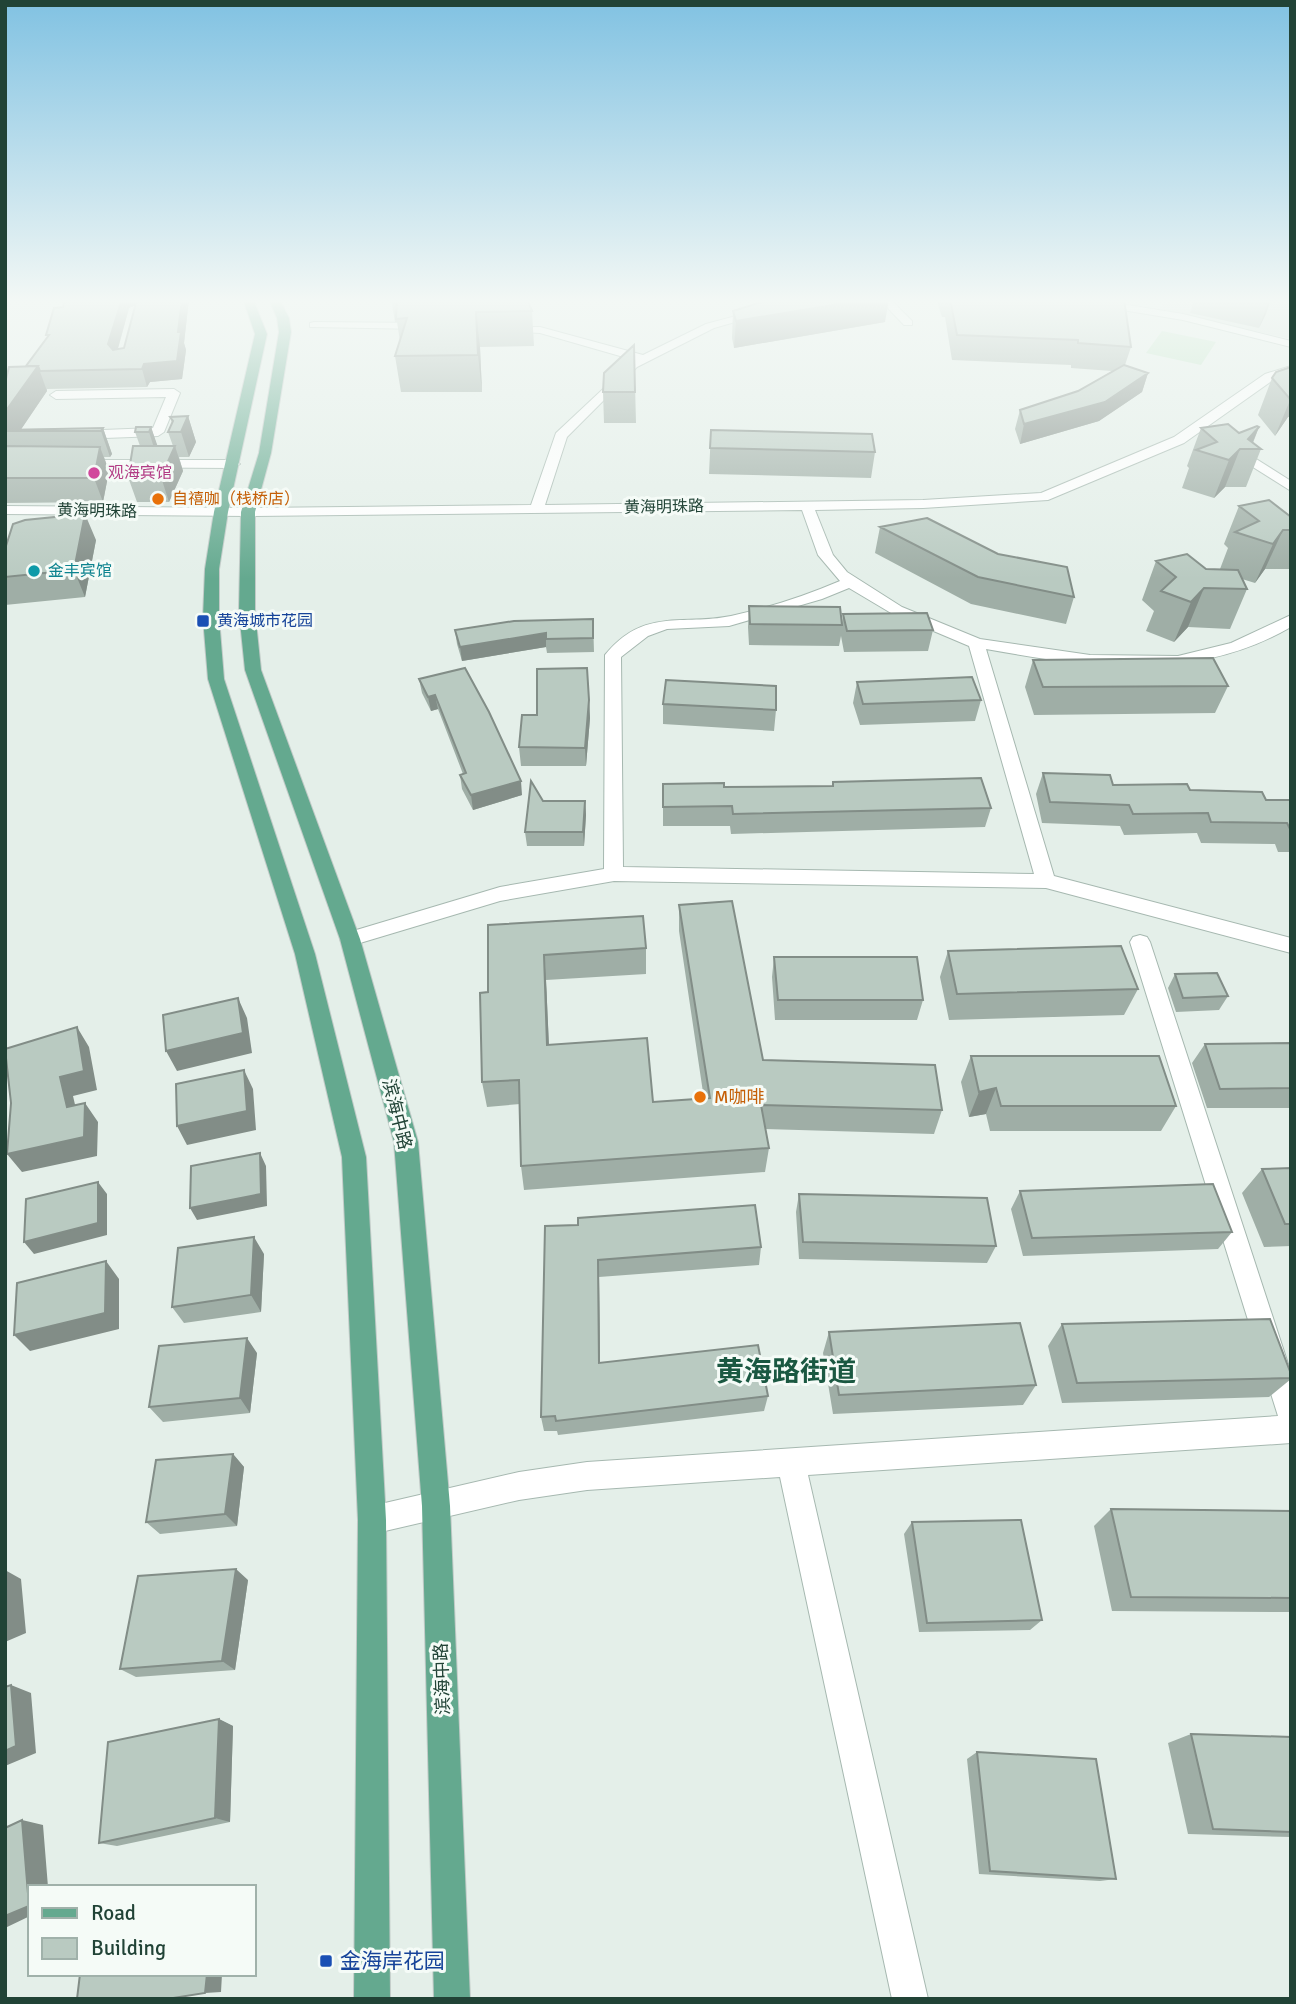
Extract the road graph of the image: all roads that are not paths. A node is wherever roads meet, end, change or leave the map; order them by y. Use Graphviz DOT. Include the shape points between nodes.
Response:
graph roads {
  1 [pos="248,393"];
  2 [pos="275,393"];
  3 [pos="605,393"];
  4 [pos="1252,393"];
  5 [pos="56,395"];
  6 [pos="1206,435"];
  7 [pos="173,446"];
  8 [pos="126,447"];
  9 [pos="150,447"];
  10 [pos="67,464"];
  11 [pos="233,464"];
  12 [pos="116,465"];
  13 [pos="163,465"];
  14 [pos="1291,487"];
  15 [pos="807,505"];
  16 [pos="537,509"];
  17 [pos="5,510"];
  18 [pos="221,512"];
  19 [pos="248,512"];
  20 [pos="850,582"];
  21 [pos="1291,620"];
  22 [pos="976,643"];
  23 [pos="614,874"];
  24 [pos="1046,881"];
  25 [pos="350,939"];
  26 [pos="1140,942"];
  27 [pos="1291,946"];
  28 [pos="1291,1415"];
  29 [pos="1291,1429"];
  30 [pos="791,1462"];
  31 [pos="436,1506"];
  32 [pos="372,1520"];
  33 [pos="372,1999"];
  34 [pos="452,1999"];
  35 [pos="910,1999"];
  1 -- 11 [label="main road"];
  2 -- 19 [label="main road, 滨海中路" via="265,453"];
  3 -- 16 [label="street" via="561,436"];
  4 -- 6 [label="street, 黄海明珠路"];
  5 -- 8 [label="street" via="174,393 158,432 73,434 71,446"];
  6 -- 14 [label="street"];
  6 -- 15 [label="street, 黄海明珠路" via="1179,440 1043,496"];
  7 -- 13 [label="street"];
  8 -- 9 [label="street"];
  8 -- 12 [label="street"];
  10 -- 12 [label="street"];
  11 -- 13 [label="street"];
  11 -- 18 [label="main road"];
  12 -- 13 [label="street"];
  15 -- 16 [label="street, 黄海明珠路"];
  15 -- 20 [label="street" via="829,560"];
  16 -- 19 [label="street, 黄海明珠路"];
  17 -- 18 [label="street, 黄海明珠路"];
  18 -- 19 [label="street, 黄海明珠路"];
  18 -- 32 [label="main road" via="212,569 216,679 305,954 354,1157"];
  19 -- 25 [label="main road, 滨海中路" via="247,612 253,670"];
  20 -- 22 [label="street" via="896,609"];
  20 -- 23 [label="street" via="729,621 665,624 642,633 613,654"];
  21 -- 22 [label="street" via="1263,638 1200,658 1145,662"];
  22 -- 24 [label="street"];
  23 -- 24 [label="street"];
  23 -- 25 [label="street" via="500,894"];
  24 -- 27 [label="street"];
  25 -- 31 [label="main road, 滨海中路" via="406,1142"];
  26 -- 28 [label="street"];
  29 -- 30 [label="street"];
  30 -- 31 [label="street" via="587,1476"];
  30 -- 35 [label="street"];
  31 -- 32 [label="street"];
  31 -- 34 [label="main road, 滨海中路"];
  32 -- 33 [label="main road"];
}
